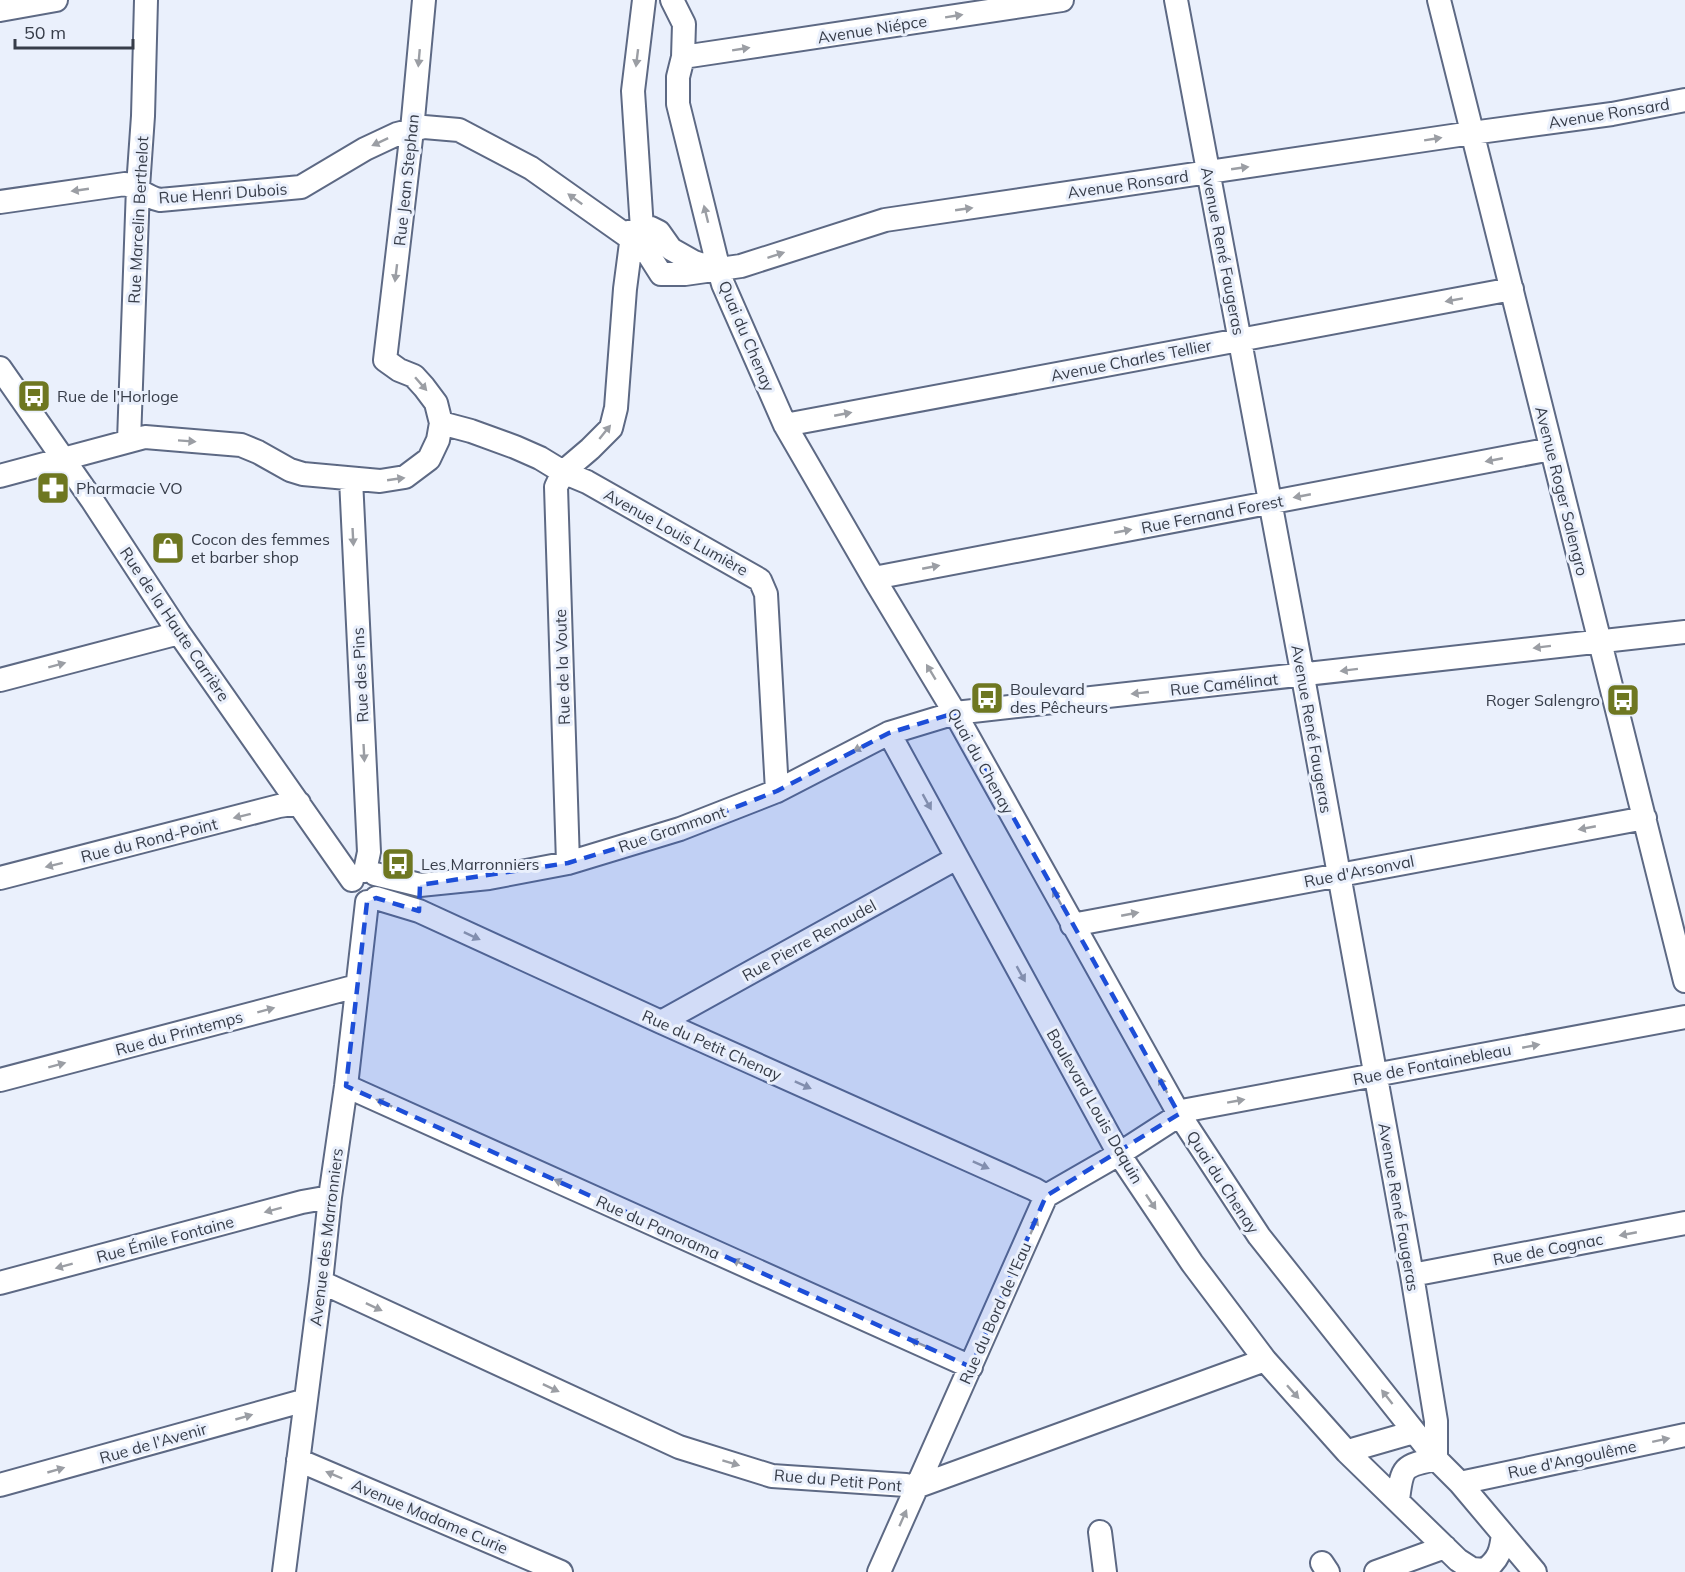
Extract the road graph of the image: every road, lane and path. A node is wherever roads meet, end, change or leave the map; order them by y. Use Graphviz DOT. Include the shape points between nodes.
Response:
graph roads {
  1 [pos="57,0"];
  2 [pos="146,0"];
  3 [pos="424,0"];
  4 [pos="644,0"];
  5 [pos="672,0"];
  6 [pos="1062,0"];
  7 [pos="1176,0"];
  8 [pos="1439,0"];
  9 [pos="0,10"];
  10 [pos="683,57"];
  11 [pos="1685,100"];
  12 [pos="412,130"];
  13 [pos="1472,133"];
  14 [pos="1208,172"];
  15 [pos="138,187"];
  16 [pos="0,202"];
  17 [pos="632,231"];
  18 [pos="719,270"];
  19 [pos="661,274"];
  20 [pos="626,289"];
  21 [pos="1512,289"];
  22 [pos="1240,339"];
  23 [pos="0,368"];
  24 [pos="441,423"];
  25 [pos="785,425"];
  26 [pos="129,441"];
  27 [pos="1551,449"];
  28 [pos="63,459"];
  29 [pos="563,472"];
  30 [pos="0,476"];
  31 [pos="351,479"];
  32 [pos="1270,502"];
  33 [pos="874,578"];
  34 [pos="1685,632"];
  35 [pos="180,633"];
  36 [pos="1600,641"];
  37 [pos="1302,675"];
  38 [pos="0,680"];
  39 [pos="954,712"];
  40 [pos="889,733"];
  41 [pos="777,791"];
  42 [pos="299,803"];
  43 [pos="1645,818"];
  44 [pos="957,858"];
  45 [pos="568,863"];
  46 [pos="364,875"];
  47 [pos="1338,875"];
  48 [pos="0,878"];
  49 [pos="420,885"];
  50 [pos="372,900"];
  51 [pos="419,911"];
  52 [pos="1072,925"];
  53 [pos="1685,981"];
  54 [pos="357,986"];
  55 [pos="1685,1017"];
  56 [pos="661,1022"];
  57 [pos="1376,1075"];
  58 [pos="0,1080"];
  59 [pos="346,1086"];
  60 [pos="1179,1114"];
  61 [pos="1119,1154"];
  62 [pos="1046,1196"];
  63 [pos="330,1197"];
  64 [pos="1685,1223"];
  65 [pos="1412,1275"];
  66 [pos="321,1282"];
  67 [pos="0,1283"];
  68 [pos="1265,1360"];
  69 [pos="971,1367"];
  70 [pos="306,1400"];
  71 [pos="1414,1432"];
  72 [pos="1685,1435"];
  73 [pos="1355,1449"];
  74 [pos="1436,1459"];
  75 [pos="298,1460"];
  76 [pos="1460,1483"];
  77 [pos="0,1485"];
  78 [pos="916,1487"];
  79 [pos="1398,1500"];
  80 [pos="1100,1532"];
  81 [pos="1503,1534"];
  82 [pos="1445,1547"];
  83 [pos="1479,1571"];
  84 [pos="284,1572"];
  85 [pos="561,1572"];
  86 [pos="879,1572"];
  87 [pos="1105,1572"];
  88 [pos="1376,1572"];
  89 [pos="1535,1572"];
  1 -- 9 [label="street"];
  2 -- 15 [label="street, Rue Marcelin Berthelot"];
  3 -- 12 [label="street, Rue Jean Stephan, one-way"];
  4 -- 17 [label="street, one-way" via="633,91"];
  5 -- 10 [label="street, Quai du Chenay" via="684,24"];
  10 -- 6 [label="street, Avenue Niépce, one-way"];
  7 -- 14 [label="street, Avenue René Faugeras"];
  8 -- 13 [label="street, Avenue Roger Salengro"];
  18 -- 10 [label="street, Quai du Chenay, one-way" via="678,104"];
  11 -- 13 [label="street, Avenue Ronsard"];
  12 -- 15 [label="street, Rue Henri Dubois, one-way" via="365,149 301,187 160,200"];
  17 -- 12 [label="street, Rue Henri Dubois, one-way" via="531,168 459,130"];
  12 -- 24 [label="street, Rue Jean Stephan, one-way" via="386,360 414,376 424,387 436,403"];
  14 -- 13 [label="street, Avenue Ronsard, one-way"];
  13 -- 21 [label="street, Avenue Roger Salengro"];
  18 -- 14 [label="street, Avenue Ronsard, one-way" via="741,267 885,220"];
  14 -- 22 [label="street, Avenue René Faugeras"];
  15 -- 16 [label="street, Rue Henri Dubois, one-way" via="125,184"];
  15 -- 26 [label="street, Rue Marcelin Berthelot"];
  17 -- 18 [label="street, Rue Henri Dubois" via="659,231 672,249"];
  17 -- 19 [label="street"];
  17 -- 20 [label="street"];
  18 -- 19 [label="street, Avenue Ronsard"];
  18 -- 25 [label="street, Quai du Chenay"];
  19 -- 20 [label="street, Avenue Ronsard" via="633,279"];
  29 -- 20 [label="street, one-way" via="610,428 616,408"];
  21 -- 22 [label="street, Avenue Charles Tellier, one-way"];
  21 -- 27 [label="street, Avenue Roger Salengro"];
  25 -- 22 [label="street, Avenue Charles Tellier, one-way"];
  22 -- 32 [label="street, Avenue René Faugeras"];
  23 -- 28 [label="street, Rue de la Haute Carrière"];
  24 -- 29 [label="street, Avenue Louis Lumière" via="515,447"];
  31 -- 24 [label="street, one-way" via="380,481 405,477 429,459"];
  25 -- 33 [label="street, Quai du Chenay"];
  26 -- 28 [label="street"];
  26 -- 31 [label="street, one-way" via="145,437 241,445 290,470"];
  27 -- 32 [label="street, Rue Fernand Forest, one-way"];
  27 -- 36 [label="street, Avenue Roger Salengro"];
  28 -- 30 [label="street"];
  28 -- 35 [label="street, Rue de la Haute Carrière"];
  29 -- 41 [label="street, Avenue Louis Lumière" via="760,580 766,594"];
  29 -- 45 [label="street, Rue de la Voute" via="556,487"];
  31 -- 46 [label="street, Rue des Pins, one-way" via="369,852"];
  33 -- 32 [label="street, Rue Fernand Forest, one-way"];
  32 -- 37 [label="street, Avenue René Faugeras"];
  39 -- 33 [label="street, Quai du Chenay, one-way"];
  34 -- 36 [label="street, Rue Camélinat"];
  38 -- 35 [label="street, one-way"];
  35 -- 42 [label="street, Rue de la Haute Carrière"];
  36 -- 37 [label="street, Rue Camélinat, one-way"];
  36 -- 43 [label="street, Avenue Roger Salengro"];
  37 -- 39 [label="street, Rue Camélinat, one-way"];
  37 -- 47 [label="street, Avenue René Faugeras"];
  39 -- 40 [label="street, Rue Grammont"];
  52 -- 39 [label="street, Quai du Chenay, one-way"];
  40 -- 41 [label="street, Rue Grammont, one-way"];
  40 -- 44 [label="street, Boulevard Louis Daquin, one-way"];
  41 -- 45 [label="street, Rue Grammont" via="680,829"];
  42 -- 46 [label="street, Rue de la Haute Carrière"];
  42 -- 48 [label="street, Rue du Rond-Point, one-way"];
  43 -- 47 [label="street, Rue d'Arsonval, one-way"];
  43 -- 53 [label="street, Avenue Roger Salengro"];
  44 -- 56 [label="street, Rue Pierre Renaudel"];
  44 -- 61 [label="street, Boulevard Louis Daquin, one-way"];
  45 -- 49 [label="street, Rue Grammont" via="489,878"];
  46 -- 49 [label="street, Rue Grammont"];
  46 -- 50 [label="street, Rue de la Haute Carrière" via="351,885 353,895 362,902"];
  52 -- 47 [label="street, Rue d'Arsonval, one-way"];
  47 -- 57 [label="street, Avenue René Faugeras"];
  49 -- 51 [label="street"];
  50 -- 51 [label="street, Rue du Petit Chenay"];
  50 -- 54 [label="street, Avenue des Marronniers"];
  51 -- 56 [label="street, Rue du Petit Chenay, one-way"];
  60 -- 52 [label="street, Quai du Chenay, one-way"];
  58 -- 54 [label="street, Rue du Printemps, one-way"];
  54 -- 59 [label="street, Avenue des Marronniers"];
  57 -- 55 [label="street, Rue de Fontainebleau, one-way"];
  56 -- 62 [label="street, Rue du Petit Chenay, one-way"];
  60 -- 57 [label="street, Rue de Fontainebleau, one-way"];
  57 -- 65 [label="street, Avenue René Faugeras"];
  59 -- 63 [label="street, Avenue des Marronniers"];
  69 -- 59 [label="street, Rue du Panorama, one-way"];
  60 -- 61 [label="street"];
  71 -- 60 [label="street, Quai du Chenay, one-way" via="1259,1236"];
  61 -- 62 [label="street"];
  61 -- 68 [label="street, Boulevard Louis Daquin, one-way" via="1192,1263"];
  69 -- 62 [label="street, Rue du Bord de l'Eau, one-way"];
  63 -- 66 [label="street, Avenue des Marronniers"];
  63 -- 67 [label="street, Rue Émile Fontaine, one-way"];
  64 -- 65 [label="street, Rue de Cognac, one-way"];
  65 -- 74 [label="street, Avenue René Faugeras" via="1437,1421"];
  66 -- 70 [label="street, Avenue des Marronniers"];
  66 -- 78 [label="street, Rue du Petit Pont, one-way" via="679,1448 772,1476"];
  68 -- 78 [label="street, Rue du Petit Pont"];
  68 -- 79 [label="street, Boulevard Louis Daquin, one-way" via="1347,1452"];
  69 -- 78 [label="street, Rue du Bord de l'Eau"];
  70 -- 75 [label="street, Avenue des Marronniers"];
  77 -- 70 [label="street, Rue de l'Avenir, one-way"];
  71 -- 73 [label="street"];
  71 -- 74 [label="street, Quai du Chenay"];
  76 -- 72 [label="street, Rue d'Angoulême, one-way"];
  74 -- 76 [label="street, Quai du Chenay"];
  74 -- 79 [label="street" via="1406,1468"];
  75 -- 84 [label="street, Avenue des Marronniers"];
  85 -- 75 [label="street, Avenue Madame Curie, one-way"];
  76 -- 81 [label="street, Quai du Chenay"];
  86 -- 78 [label="street, Rue du Bord de l'Eau, one-way"];
  79 -- 82 [label="street, Boulevard Louis Daquin"];
  80 -- 87 [label="street"];
  81 -- 83 [label="street" via="1496,1562"];
  81 -- 89 [label="street"];
  82 -- 83 [label="street, Boulevard Louis Daquin" via="1458,1560"];
  82 -- 88 [label="street"];
}
